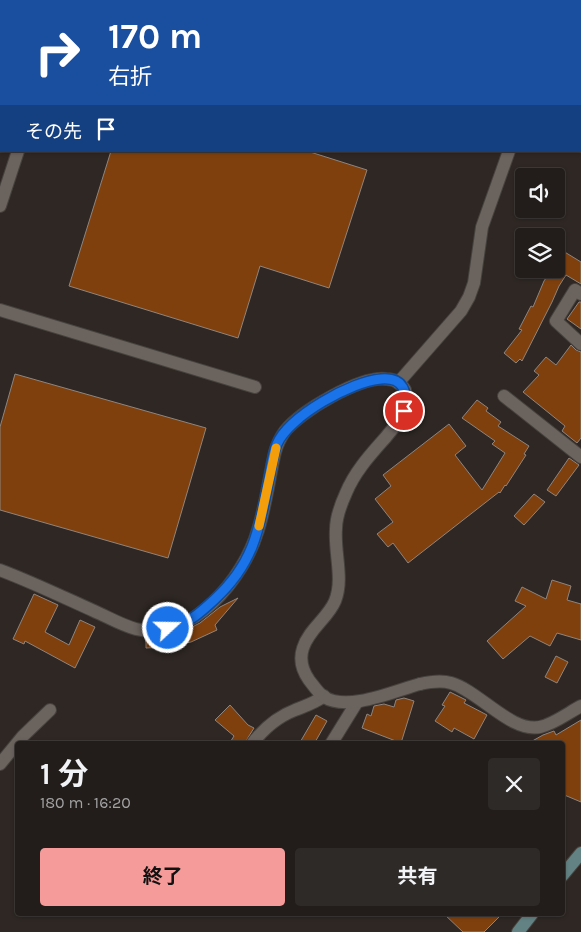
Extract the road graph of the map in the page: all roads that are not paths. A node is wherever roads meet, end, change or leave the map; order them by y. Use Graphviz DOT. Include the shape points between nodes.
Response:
graph roads {
  1 [pos="18,152"];
  2 [pos="509,152"];
  3 [pos="0,206"];
  4 [pos="581,294"];
  5 [pos="0,310"];
  6 [pos="581,344"];
  7 [pos="398,383"];
  8 [pos="256,386"];
  9 [pos="504,396"];
  10 [pos="581,457"];
  11 [pos="0,570"];
  12 [pos="324,696"];
  13 [pos="357,702"];
  14 [pos="581,706"];
  15 [pos="50,710"];
  16 [pos="19,741"];
  17 [pos="254,741"];
  18 [pos="333,741"];
  19 [pos="15,746"];
  20 [pos="0,764"];
  21 [pos="581,853"];
  22 [pos="565,872"];
  23 [pos="530,916"];
  24 [pos="518,932"];
  1 -- 3 [label="street"];
  2 -- 7 [label="street" via="482,227 469,297 461,311"];
  4 -- 6 [label="street" via="575,290 556,321"];
  5 -- 8 [label="street"];
  7 -- 11 [label="street" via="385,378 375,379 342,390 285,431 277,444 258,531 244,564 226,588 188,621 162,630 135,629"];
  7 -- 12 [label="street" via="405,390 404,411 357,472 339,512 336,600 303,647 301,666 307,678"];
  9 -- 10 [label="street"];
  12 -- 13 [label="street" via="334,701"];
  12 -- 17 [label="street" via="276,719"];
  13 -- 14 [label="street" via="420,684 450,682 466,689 518,725 529,728 552,723"];
  13 -- 18 [label="street"];
  15 -- 16 [label="street"];
  19 -- 20 [label="street"];
  21 -- 22 [label="main road"];
  23 -- 24 [label="main road"];
}
